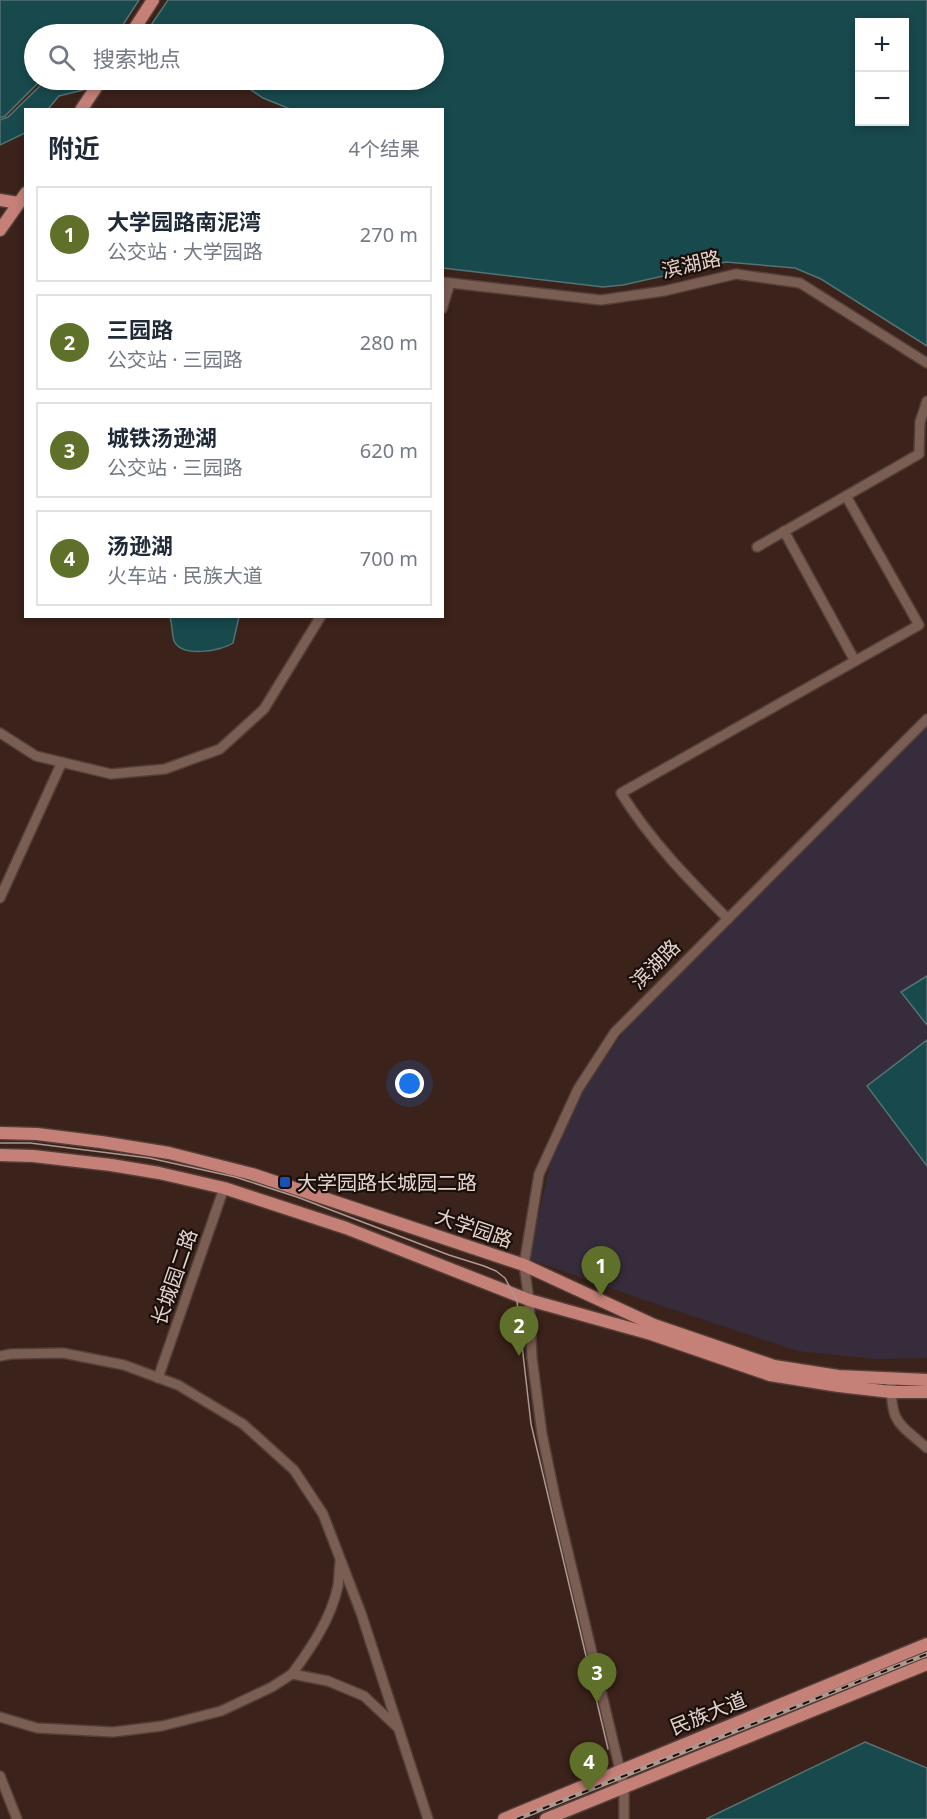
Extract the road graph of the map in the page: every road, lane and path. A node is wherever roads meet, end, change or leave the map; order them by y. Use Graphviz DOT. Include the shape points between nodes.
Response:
graph roads {
  1 [pos="153,0"];
  2 [pos="137,24"];
  3 [pos="94,90"];
  4 [pos="82,108"];
  5 [pos="0,200"];
  6 [pos="21,203"];
  7 [pos="0,207"];
  8 [pos="0,230"];
  9 [pos="446,282"];
  10 [pos="927,363"];
  11 [pos="927,401"];
  12 [pos="923,457"];
  13 [pos="846,496"];
  14 [pos="784,531"];
  15 [pos="757,547"];
  16 [pos="320,618"];
  17 [pos="855,661"];
  18 [pos="927,719"];
  19 [pos="0,733"];
  20 [pos="62,762"];
  21 [pos="0,898"];
  22 [pos="728,919"];
  23 [pos="0,1133"];
  24 [pos="0,1155"];
  25 [pos="224,1188"];
  26 [pos="524,1265"];
  27 [pos="529,1300"];
  28 [pos="0,1356"];
  29 [pos="158,1378"];
  30 [pos="927,1380"];
  31 [pos="891,1386"];
  32 [pos="927,1392"];
  33 [pos="927,1448"];
  34 [pos="340,1558"];
  35 [pos="927,1644"];
  36 [pos="927,1664"];
  37 [pos="292,1674"];
  38 [pos="2,1721"];
  39 [pos="399,1729"];
  40 [pos="620,1771"];
  41 [pos="0,1776"];
  42 [pos="624,1787"];
  43 [pos="17,1819"];
  44 [pos="428,1819"];
  45 [pos="504,1819"];
  46 [pos="546,1819"];
  47 [pos="624,1819"];
  1 -- 2 [label="main road"];
  3 -- 4 [label="main road"];
  5 -- 6 [label="main road"];
  6 -- 7 [label="main road"];
  6 -- 8 [label="main road"];
  9 -- 10 [label="street, 滨湖路" via="601,300 664,291 736,274 800,283"];
  11 -- 12 [label="street" via="920,422"];
  12 -- 13 [label="street"];
  13 -- 14 [label="street"];
  13 -- 17 [label="street" via="919,625"];
  14 -- 15 [label="street"];
  14 -- 17 [label="street"];
  16 -- 20 [label="street" via="264,709 220,749 165,769 111,774"];
  17 -- 22 [label="street" via="621,793 636,818 681,871"];
  18 -- 22 [label="street, 滨湖路"];
  19 -- 20 [label="street" via="36,756"];
  20 -- 21 [label="street"];
  22 -- 26 [label="street, 滨湖路" via="615,1032 578,1089 539,1174"];
  23 -- 26 [label="main road, 大学园路" via="101,1142 209,1162"];
  24 -- 25 [label="main road, 大学园路" via="111,1165"];
  25 -- 27 [label="main road, 大学园路" via="346,1228"];
  25 -- 29 [label="street, 长城园二路"];
  26 -- 27 [label="street, 滨湖路"];
  26 -- 31 [label="main road, 大学园路" via="654,1325 774,1366"];
  27 -- 31 [label="main road, 大学园路" via="651,1334 770,1375 839,1386"];
  27 -- 40 [label="street, 滨湖路" via="542,1434"];
  28 -- 29 [label="street" via="63,1353 124,1365"];
  29 -- 34 [label="street" via="178,1385 243,1424 294,1470 323,1514"];
  30 -- 31 [label="main road, 大学园路"];
  31 -- 32 [label="main road, 大学园路"];
  31 -- 33 [label="street" via="894,1418"];
  34 -- 37 [label="street" via="338,1586 326,1620"];
  34 -- 39 [label="street"];
  35 -- 40 [label="main road, 民族大道"];
  36 -- 42 [label="main road, 民族大道"];
  37 -- 38 [label="street" via="221,1711 162,1726 113,1732 37,1728"];
  37 -- 39 [label="street" via="328,1681 364,1696"];
  39 -- 44 [label="street"];
  40 -- 42 [label="street, 滨湖路"];
  40 -- 45 [label="main road, 民族大道"];
  41 -- 43 [label="street"];
  42 -- 46 [label="main road, 民族大道"];
  42 -- 47 [label="street, 滨湖路"];
}
